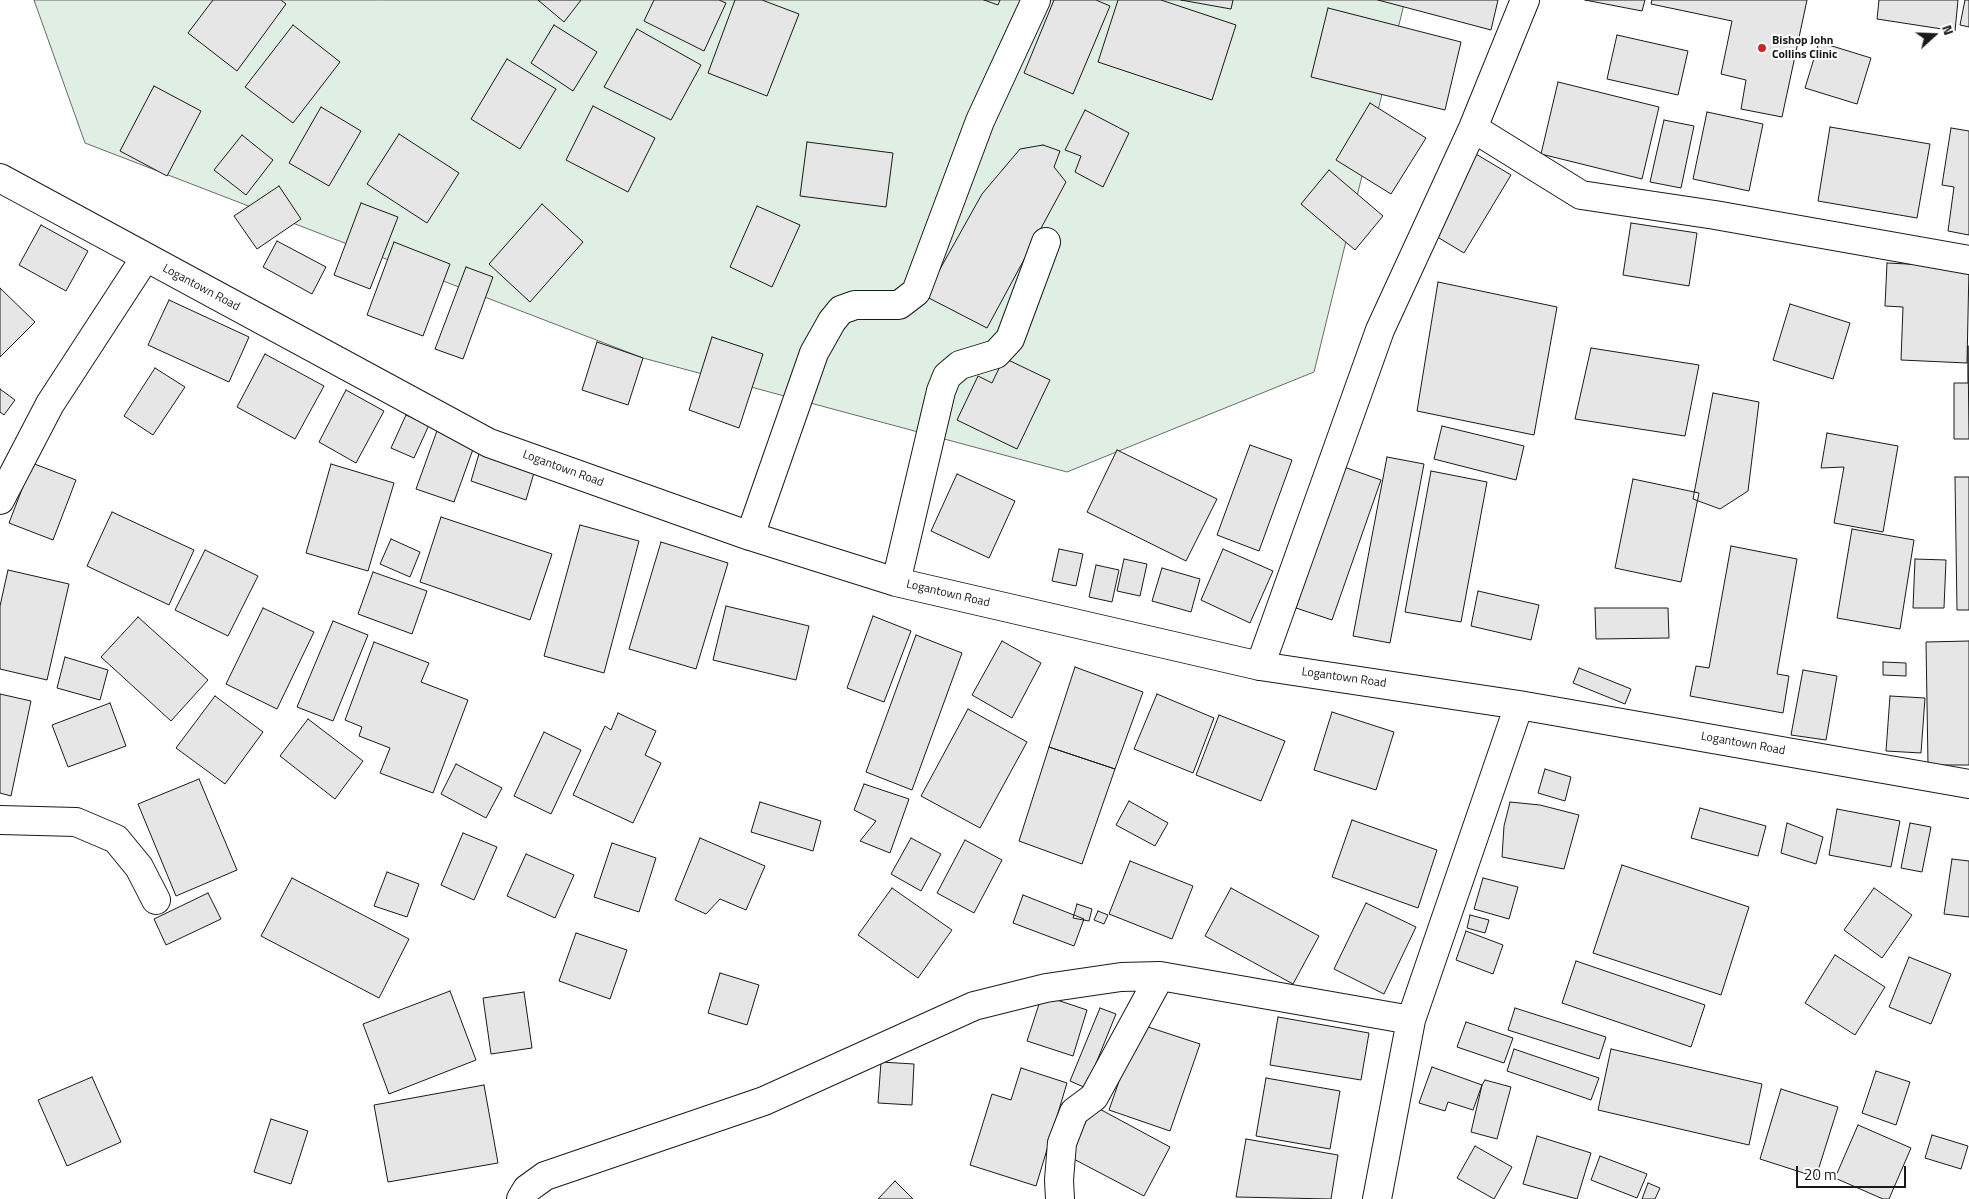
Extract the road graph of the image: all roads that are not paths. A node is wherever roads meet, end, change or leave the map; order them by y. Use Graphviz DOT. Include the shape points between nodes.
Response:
graph roads {
  1 [pos="1036,0"];
  2 [pos="1525,0"];
  3 [pos="1472,128"];
  4 [pos="0,178"];
  5 [pos="1046,242"];
  6 [pos="145,258"];
  7 [pos="1969,260"];
  8 [pos="0,500"];
  9 [pos="750,536"];
  10 [pos="896,582"];
  11 [pos="1260,666"];
  12 [pos="1519,705"];
  13 [pos="1969,784"];
  14 [pos="0,820"];
  15 [pos="156,900"];
  16 [pos="1160,976"];
  17 [pos="1411,1020"];
  18 [pos="522,1199"];
  19 [pos="1060,1199"];
  20 [pos="1377,1199"];
  1 -- 9 [label="street" via="980,121 916,292 899,305 855,305 841,310 832,321 814,353"];
  2 -- 3 [label="street"];
  3 -- 7 [label="street" via="1581,195"];
  3 -- 11 [label="street" via="1380,330"];
  4 -- 6 [label="street, Logantown Road"];
  5 -- 10 [label="street" via="1010,339 996,354 960,365 947,376"];
  6 -- 8 [label="street" via="50,404"];
  6 -- 9 [label="street, Logantown Road" via="489,443"];
  9 -- 10 [label="street, Logantown Road"];
  10 -- 11 [label="street, Logantown Road"];
  11 -- 12 [label="street, Logantown Road"];
  12 -- 13 [label="street, Logantown Road"];
  12 -- 17 [label="street"];
  14 -- 15 [label="street" via="76,822 116,840 139,867"];
  16 -- 17 [label="street"];
  16 -- 18 [label="street" via="1121,977 1046,988 974,1006 764,1101 545,1176 527,1188"];
  16 -- 19 [label="street" via="1094,1097 1074,1112 1062,1143"];
  17 -- 20 [label="street"];
}
